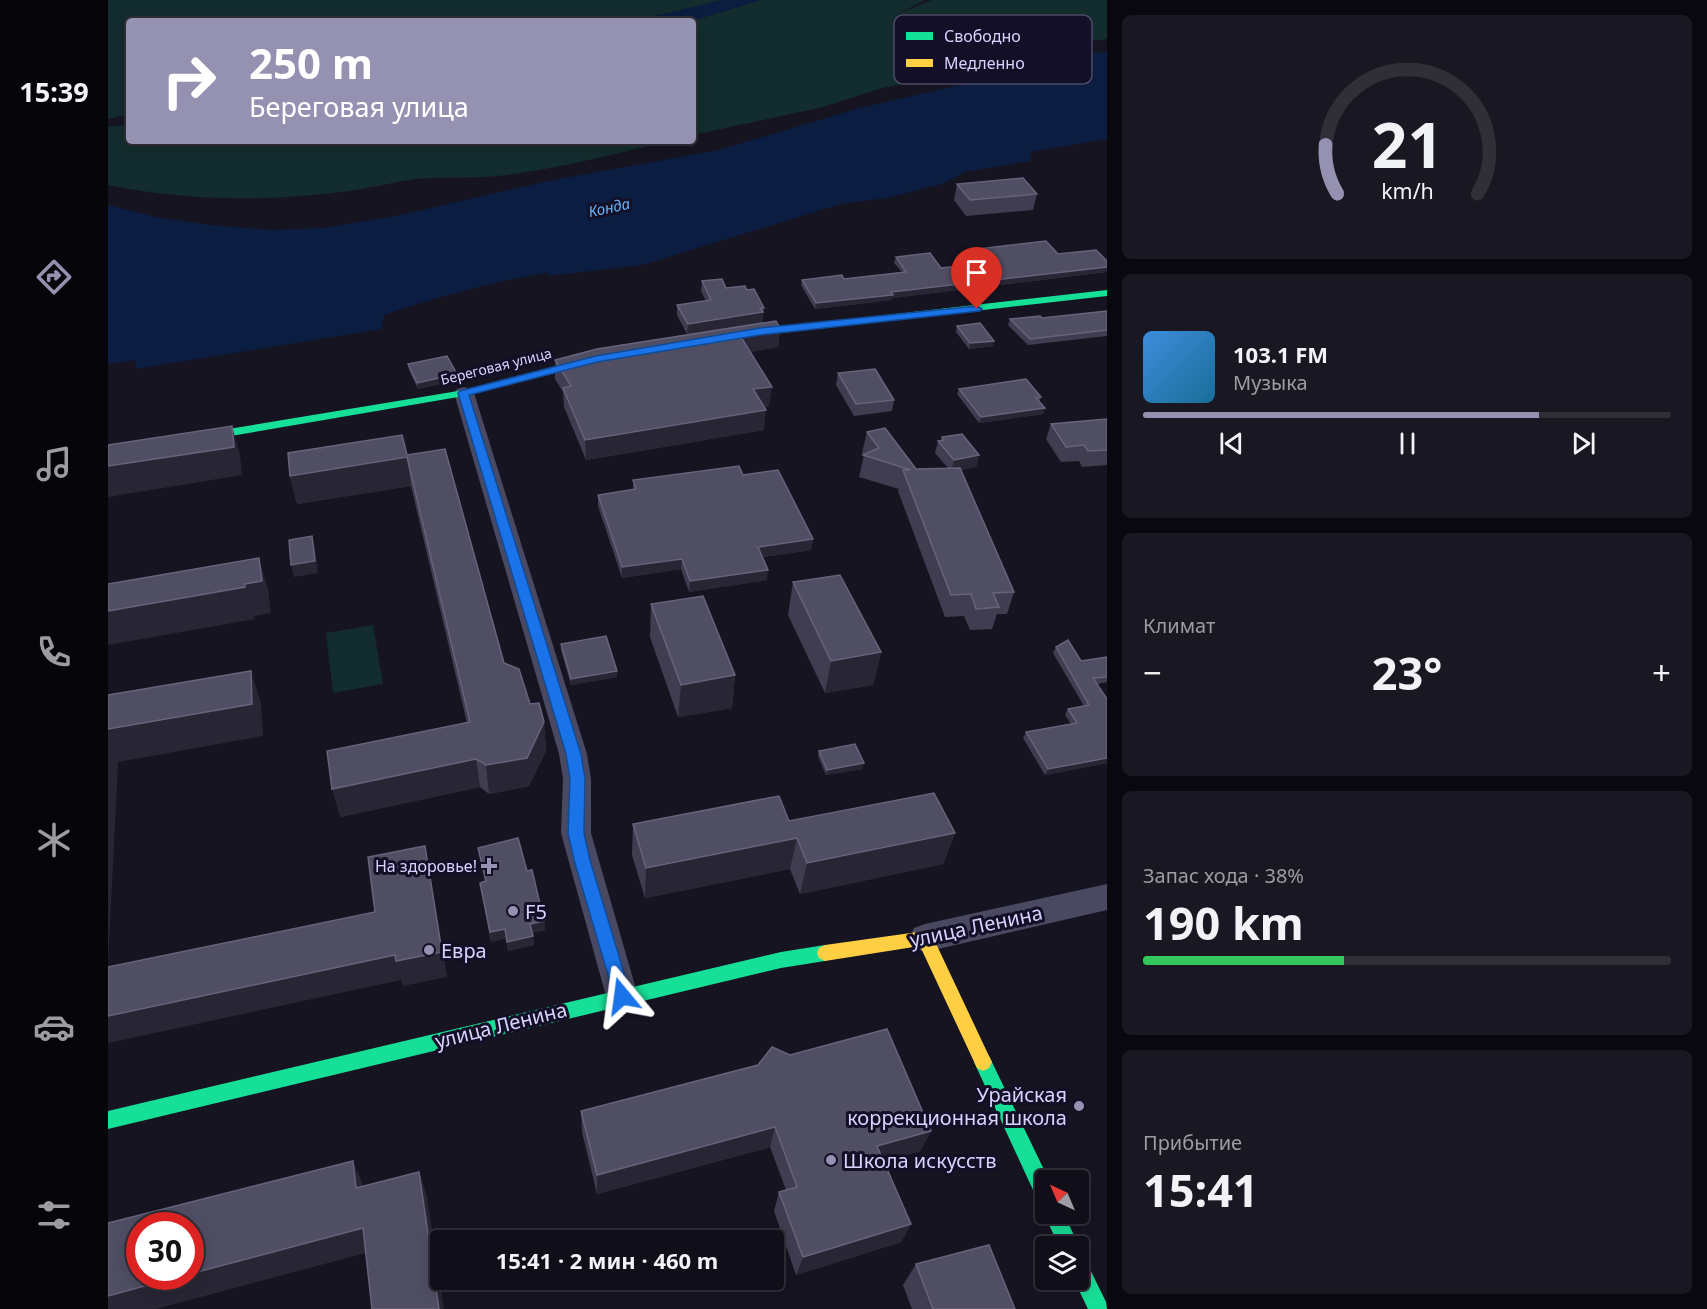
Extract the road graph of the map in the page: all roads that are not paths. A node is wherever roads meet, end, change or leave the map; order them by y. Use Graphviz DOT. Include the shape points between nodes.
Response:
graph roads {
  1 [pos="1107,293"];
  2 [pos="725,337"];
  3 [pos="608,357"];
  4 [pos="464,393"];
  5 [pos="108,453"];
  6 [pos="1107,897"];
  7 [pos="925,938"];
  8 [pos="622,996"];
  9 [pos="108,1120"];
  10 [pos="1035,1173"];
  11 [pos="1089,1289"];
  12 [pos="1099,1309"];
  1 -- 2 [label="street"];
  3 -- 4 [label="street, Береговая улица"];
  4 -- 5 [label="street, Береговая улица"];
  4 -- 8 [label="street" via="573,754 577,779 576,833"];
  6 -- 7 [label="street, улица Ленина"];
  7 -- 8 [label="street, улица Ленина" via="781,960"];
  7 -- 10 [label="street"];
  8 -- 9 [label="street, улица Ленина"];
  11 -- 12 [label="street"];
}
